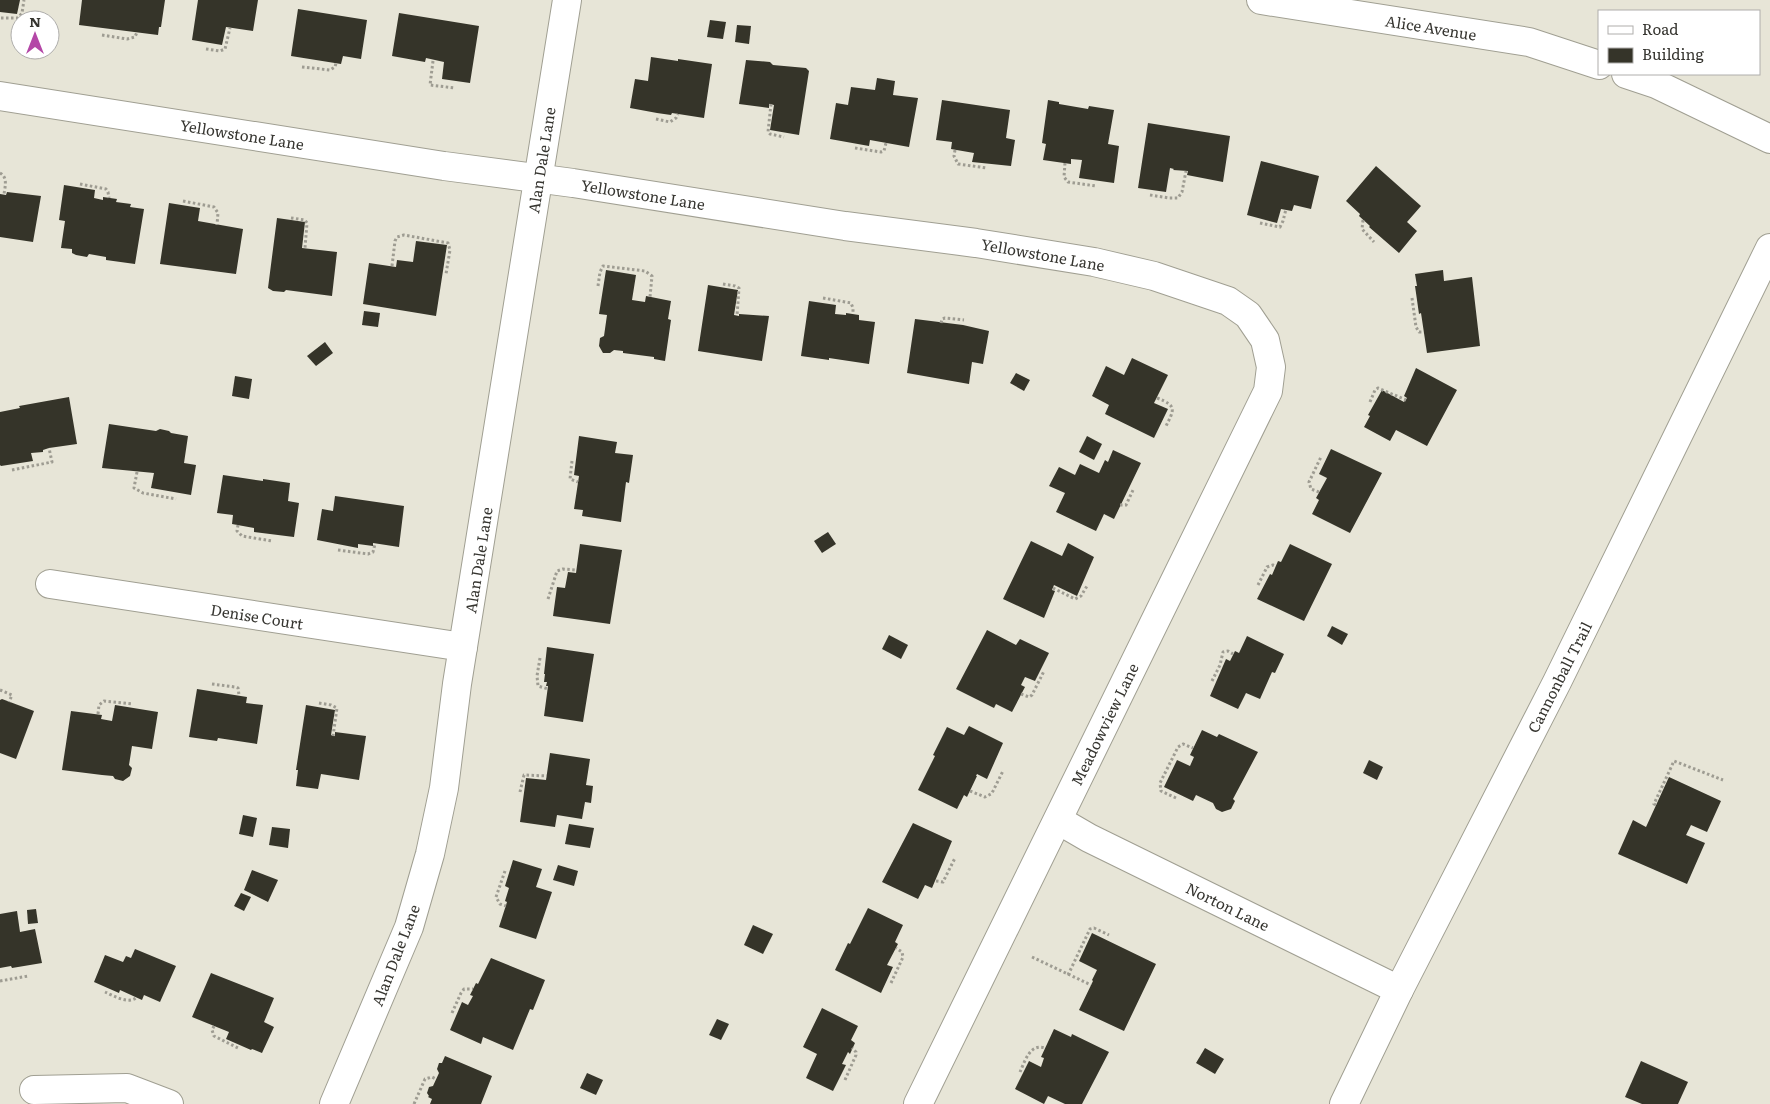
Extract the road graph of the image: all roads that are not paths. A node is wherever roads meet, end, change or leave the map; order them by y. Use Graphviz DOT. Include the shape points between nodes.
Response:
graph roads {
  1 [pos="566,0"];
  2 [pos="1261,0"];
  3 [pos="1598,65"];
  4 [pos="1629,75"];
  5 [pos="0,96"];
  6 [pos="1770,139"];
  7 [pos="538,179"];
  8 [pos="1770,248"];
  9 [pos="1265,340"];
  10 [pos="50,584"];
  11 [pos="463,647"];
  12 [pos="1058,820"];
  13 [pos="1399,990"];
  14 [pos="34,1090"];
  15 [pos="169,1104"];
  16 [pos="334,1104"];
  17 [pos="918,1104"];
  18 [pos="1344,1104"];
  1 -- 7 [label="street, Alan Dale Lane"];
  2 -- 3 [label="street, Alice Avenue" via="1529,42"];
  4 -- 6 [label="street" via="1656,84"];
  5 -- 7 [label="street, Yellowstone Lane"];
  7 -- 9 [label="street, Yellowstone Lane" via="1103,264 1154,276 1228,301 1248,315"];
  7 -- 11 [label="street, Alan Dale Lane"];
  8 -- 13 [label="street, Cannonball Trail" via="1557,682"];
  9 -- 12 [label="street, Meadowview Lane" via="1271,367 1268,391"];
  10 -- 11 [label="street, Denise Court"];
  11 -- 16 [label="street, Alan Dale Lane" via="444,788 412,918"];
  12 -- 13 [label="street, Norton Lane"];
  12 -- 17 [label="street, Meadowview Lane"];
  13 -- 18 [label="street, Cannonball Trail"];
  14 -- 15 [label="street" via="127,1088"];
}
